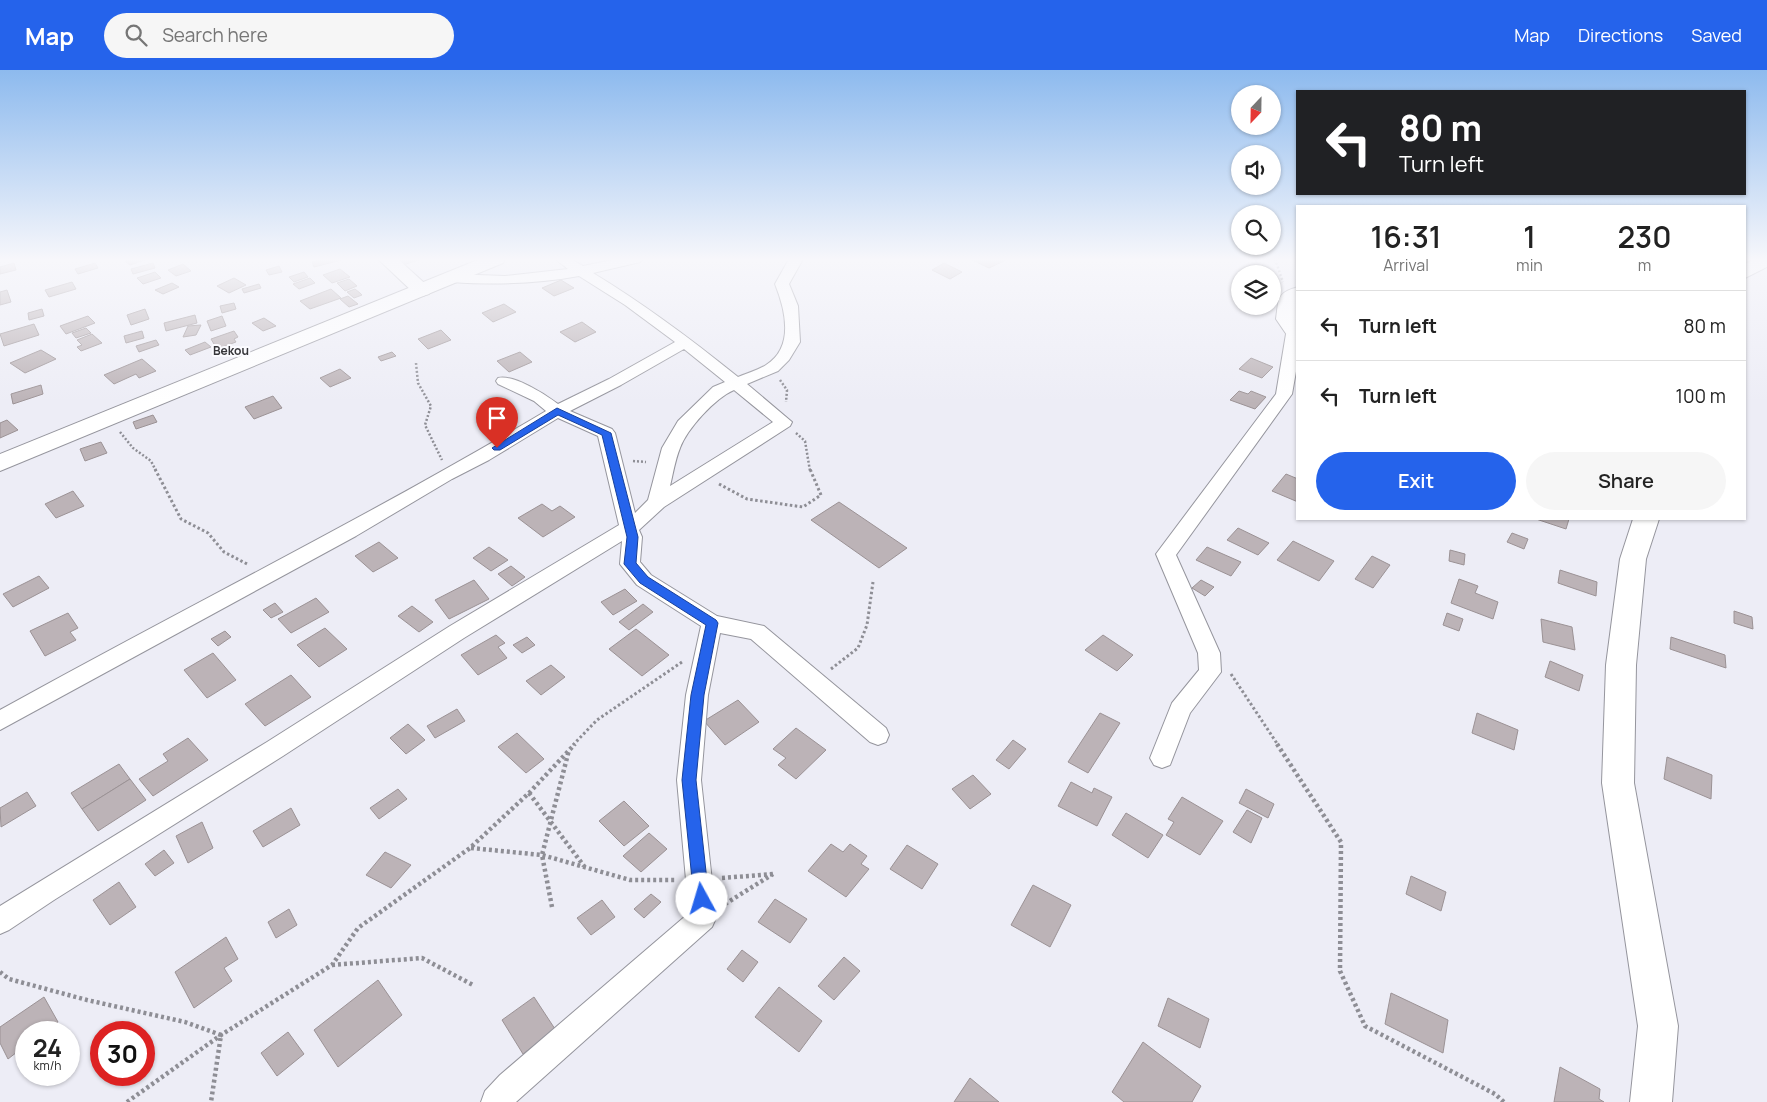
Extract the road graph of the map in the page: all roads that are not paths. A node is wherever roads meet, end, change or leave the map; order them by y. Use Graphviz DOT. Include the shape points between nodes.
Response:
graph roads {
  1 [pos="380,307"];
  2 [pos="637,307"];
  3 [pos="791,307"];
  4 [pos="1289,307"];
  5 [pos="1296,335"];
  6 [pos="685,342"];
  7 [pos="504,380"];
  8 [pos="736,383"];
  9 [pos="557,411"];
  10 [pos="0,463"];
  11 [pos="657,503"];
  12 [pos="1646,520"];
  13 [pos="629,528"];
  14 [pos="710,634"];
  15 [pos="0,721"];
  16 [pos="878,735"];
  17 [pos="1162,758"];
  18 [pos="0,921"];
  19 [pos="496,1102"];
  20 [pos="1650,1102"];
  1 -- 10 [label="street"];
  2 -- 6 [label="street"];
  3 -- 8 [label="street" via="792,342 784,357 772,368"];
  4 -- 5 [label="street" via="1286,319"];
  5 -- 17 [label="street" via="1284,394 1166,554 1209,653 1210,672 1180,710"];
  6 -- 8 [label="street"];
  6 -- 9 [label="street"];
  7 -- 9 [label="street" via="540,398"];
  8 -- 11 [label="street" via="719,390 684,425 671,448"];
  8 -- 11 [label="street" via="784,422"];
  9 -- 13 [label="street" via="606,433"];
  9 -- 15 [label="street" via="484,456"];
  11 -- 13 [label="street"];
  12 -- 20 [label="street" via="1633,558 1621,665 1618,783 1658,1026"];
  13 -- 14 [label="street" via="632,537 630,564 644,580"];
  13 -- 18 [label="street"];
  14 -- 16 [label="street" via="757,632"];
  14 -- 19 [label="street" via="698,695 689,780 704,918 510,1086"];
}
